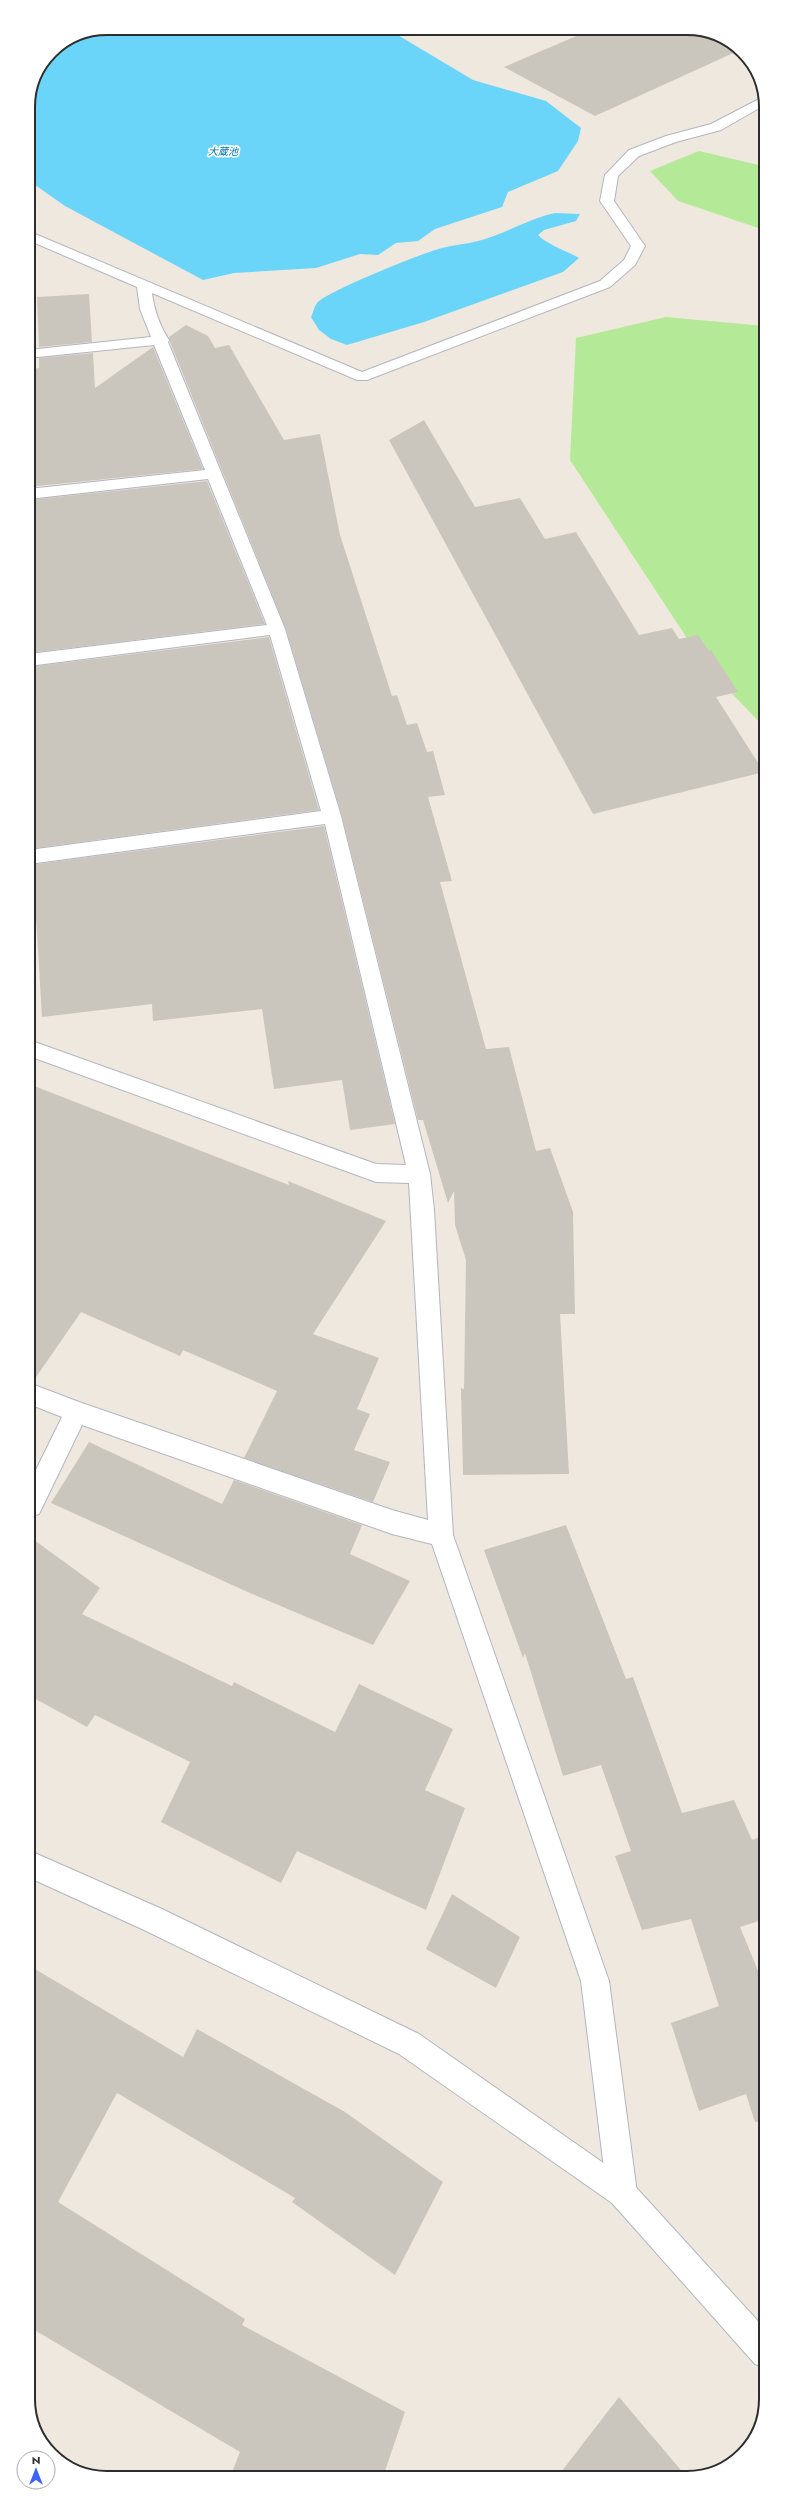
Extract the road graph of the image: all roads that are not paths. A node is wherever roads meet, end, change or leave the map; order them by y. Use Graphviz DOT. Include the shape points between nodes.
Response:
graph roads {
  1 [pos="759,103"];
  2 [pos="35,238"];
  3 [pos="144,284"];
  4 [pos="162,340"];
  5 [pos="35,353"];
  6 [pos="214,474"];
  7 [pos="35,493"];
  8 [pos="277,629"];
  9 [pos="35,659"];
  10 [pos="332,816"];
  11 [pos="35,856"];
  12 [pos="35,1050"];
  13 [pos="419,1174"];
  14 [pos="35,1395"];
  15 [pos="76,1412"];
  16 [pos="35,1496"];
  17 [pos="441,1535"];
  18 [pos="35,1866"];
  19 [pos="622,2193"];
  20 [pos="759,2345"];
  1 -- 3 [label="street" via="716,127 671,139 634,153 612,175 607,201 638,246 630,262 605,284 362,377"];
  2 -- 3 [label="street"];
  3 -- 4 [label="street" via="147,308"];
  4 -- 5 [label="street"];
  4 -- 6 [label="street"];
  6 -- 7 [label="street"];
  6 -- 8 [label="street"];
  8 -- 9 [label="street"];
  8 -- 10 [label="street"];
  10 -- 11 [label="street"];
  10 -- 13 [label="street"];
  12 -- 13 [label="street" via="376,1173"];
  13 -- 17 [label="street"];
  14 -- 15 [label="street"];
  15 -- 16 [label="street"];
  15 -- 17 [label="street" via="392,1522"];
  17 -- 19 [label="street" via="595,1981"];
  18 -- 19 [label="street" via="152,1919 410,2044"];
  19 -- 20 [label="street"];
}
